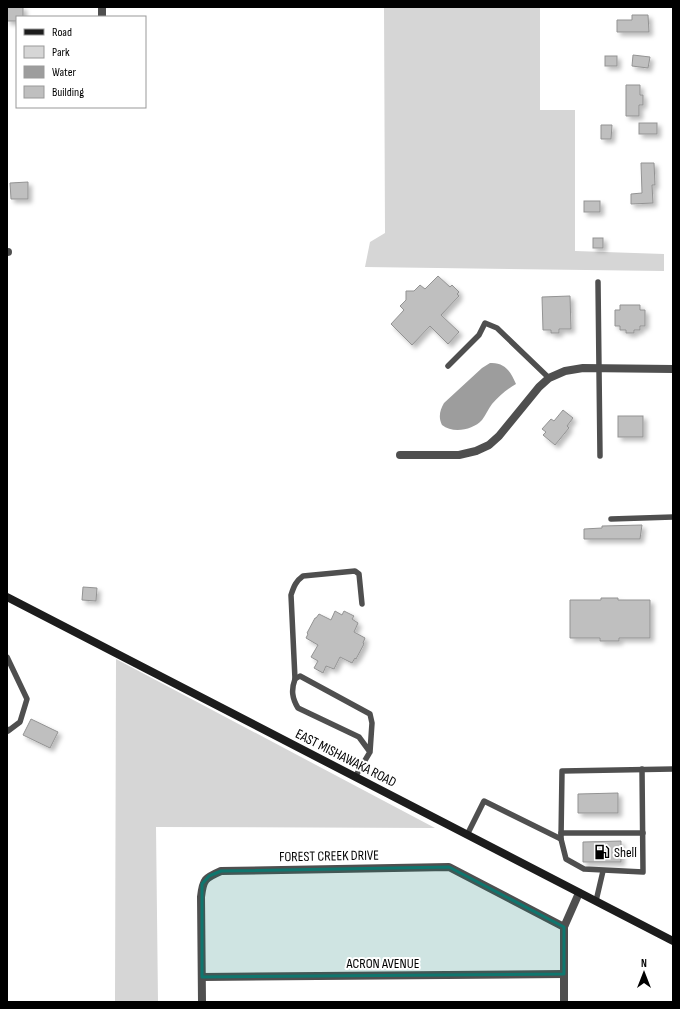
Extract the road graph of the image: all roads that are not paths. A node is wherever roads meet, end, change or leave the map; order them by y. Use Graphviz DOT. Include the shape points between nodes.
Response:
graph roads {
  1 [pos="598,282"];
  2 [pos="448,366"];
  3 [pos="598,369"];
  4 [pos="673,369"];
  5 [pos="549,378"];
  6 [pos="400,455"];
  7 [pos="600,456"];
  8 [pos="673,517"];
  9 [pos="610,519"];
  10 [pos="7,597"];
  11 [pos="362,604"];
  12 [pos="7,657"];
  13 [pos="295,680"];
  14 [pos="7,729"];
  15 [pos="370,752"];
  16 [pos="642,769"];
  17 [pos="673,769"];
  18 [pos="355,777"];
  19 [pos="643,832"];
  20 [pos="467,835"];
  21 [pos="561,836"];
  22 [pos="603,870"];
  23 [pos="579,893"];
  24 [pos="596,901"];
  25 [pos="564,927"];
  26 [pos="673,941"];
  27 [pos="564,974"];
  28 [pos="202,977"];
  29 [pos="202,1002"];
  30 [pos="564,1002"];
  1 -- 3 [label="lane"];
  2 -- 5 [label="lane" via="479,335 485,323 497,328"];
  3 -- 4 [label="street"];
  3 -- 5 [label="street" via="565,371"];
  3 -- 7 [label="lane"];
  5 -- 6 [label="street" via="489,445 459,455"];
  8 -- 9 [label="lane"];
  10 -- 18 [label="main road, EAST MISHAWAKA ROAD"];
  11 -- 13 [label="lane" via="359,574 355,571 303,576 297,581 291,595"];
  12 -- 14 [label="lane" via="27,699 20,722 8,731"];
  13 -- 15 [label="lane" via="292,688 293,700 298,708 359,737"];
  13 -- 15 [label="lane" via="300,676 370,714"];
  15 -- 18 [label="lane"];
  16 -- 17 [label="lane"];
  16 -- 19 [label="lane"];
  16 -- 21 [label="lane" via="562,771"];
  18 -- 20 [label="main road, EAST MISHAWAKA ROAD"];
  19 -- 21 [label="lane"];
  19 -- 22 [label="lane" via="643,872"];
  20 -- 21 [label="lane" via="484,801"];
  20 -- 23 [label="main road, EAST MISHAWAKA ROAD"];
  21 -- 22 [label="lane" via="566,859 584,869"];
  22 -- 24 [label="lane"];
  23 -- 24 [label="main road, EAST MISHAWAKA ROAD"];
  23 -- 25 [label="street"];
  24 -- 26 [label="main road, EAST MISHAWAKA ROAD"];
  25 -- 27 [label="street"];
  25 -- 28 [label="street, FOREST CREEK DRIVE" via="449,867 221,870 209,876 202,884"];
  27 -- 28 [label="street, ACRON AVENUE"];
  27 -- 30 [label="street"];
  28 -- 29 [label="street, FOREST CREEK DRIVE"];
}
